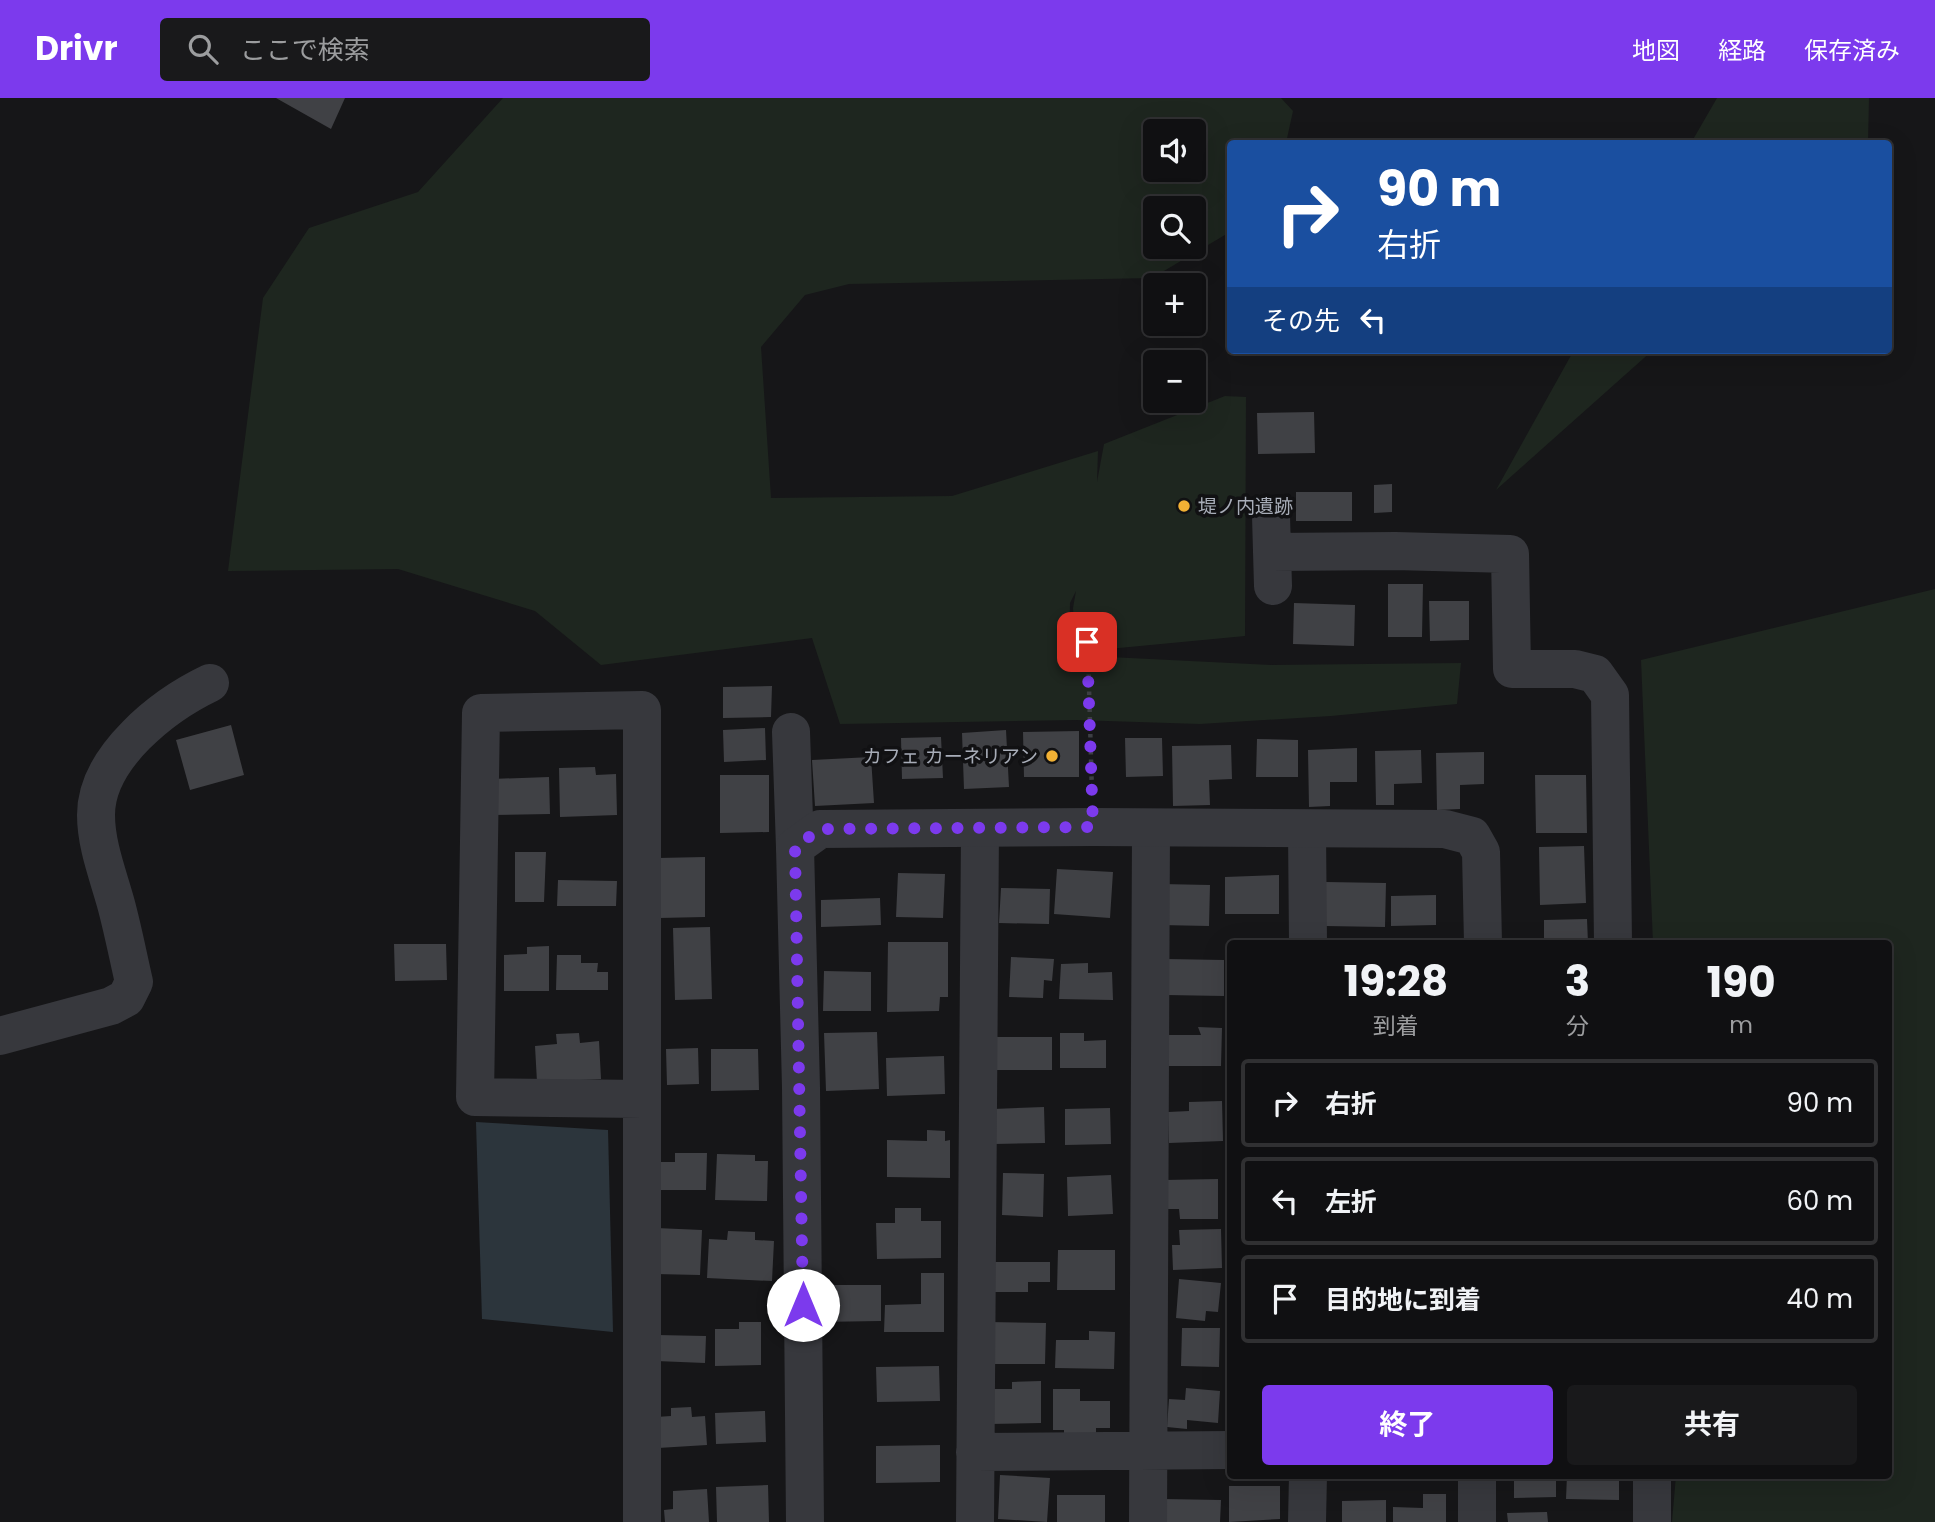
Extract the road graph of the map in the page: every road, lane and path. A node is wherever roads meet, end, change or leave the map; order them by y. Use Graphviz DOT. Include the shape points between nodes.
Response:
graph roads {
  1 [pos="1272,551"];
  2 [pos="1087,615"];
  3 [pos="210,683"];
  4 [pos="791,732"];
  5 [pos="1093,827"];
  6 [pos="980,828"];
  7 [pos="1151,829"];
  8 [pos="1307,830"];
  9 [pos="795,847"];
  10 [pos="1308,940"];
  11 [pos="1483,940"];
  12 [pos="1613,940"];
  13 [pos="0,1036"];
  14 [pos="642,1099"];
  15 [pos="1148,1450"];
  16 [pos="1227,1450"];
  17 [pos="975,1452"];
  18 [pos="1308,1479"];
  19 [pos="1477,1479"];
  20 [pos="1652,1479"];
  21 [pos="642,1522"];
  22 [pos="805,1522"];
  23 [pos="975,1522"];
  24 [pos="1148,1522"];
  25 [pos="1307,1522"];
  26 [pos="1478,1522"];
  27 [pos="1652,1522"];
  1 -- 12 [label="street" via="1510,554 1512,668 1575,669 1595,674 1610,695"];
  2 -- 5 [label="path"];
  3 -- 13 [label="street" via="153,716 106,778 98,798 103,858 134,982 126,998"];
  4 -- 9 [label="street"];
  5 -- 6 [label="street"];
  5 -- 7 [label="street"];
  6 -- 9 [label="street" via="820,829"];
  6 -- 17 [label="street"];
  7 -- 8 [label="street"];
  7 -- 15 [label="street"];
  8 -- 10 [label="street"];
  8 -- 11 [label="street" via="1445,830 1472,836 1481,852"];
  9 -- 22 [label="street"];
  14 -- 14 [label="street" via="642,710 481,713 475,1097"];
  14 -- 21 [label="street"];
  15 -- 16 [label="street"];
  15 -- 17 [label="street"];
  15 -- 24 [label="street"];
  17 -- 23 [label="street"];
  18 -- 25 [label="street"];
  19 -- 26 [label="street"];
  20 -- 27 [label="street"];
}
